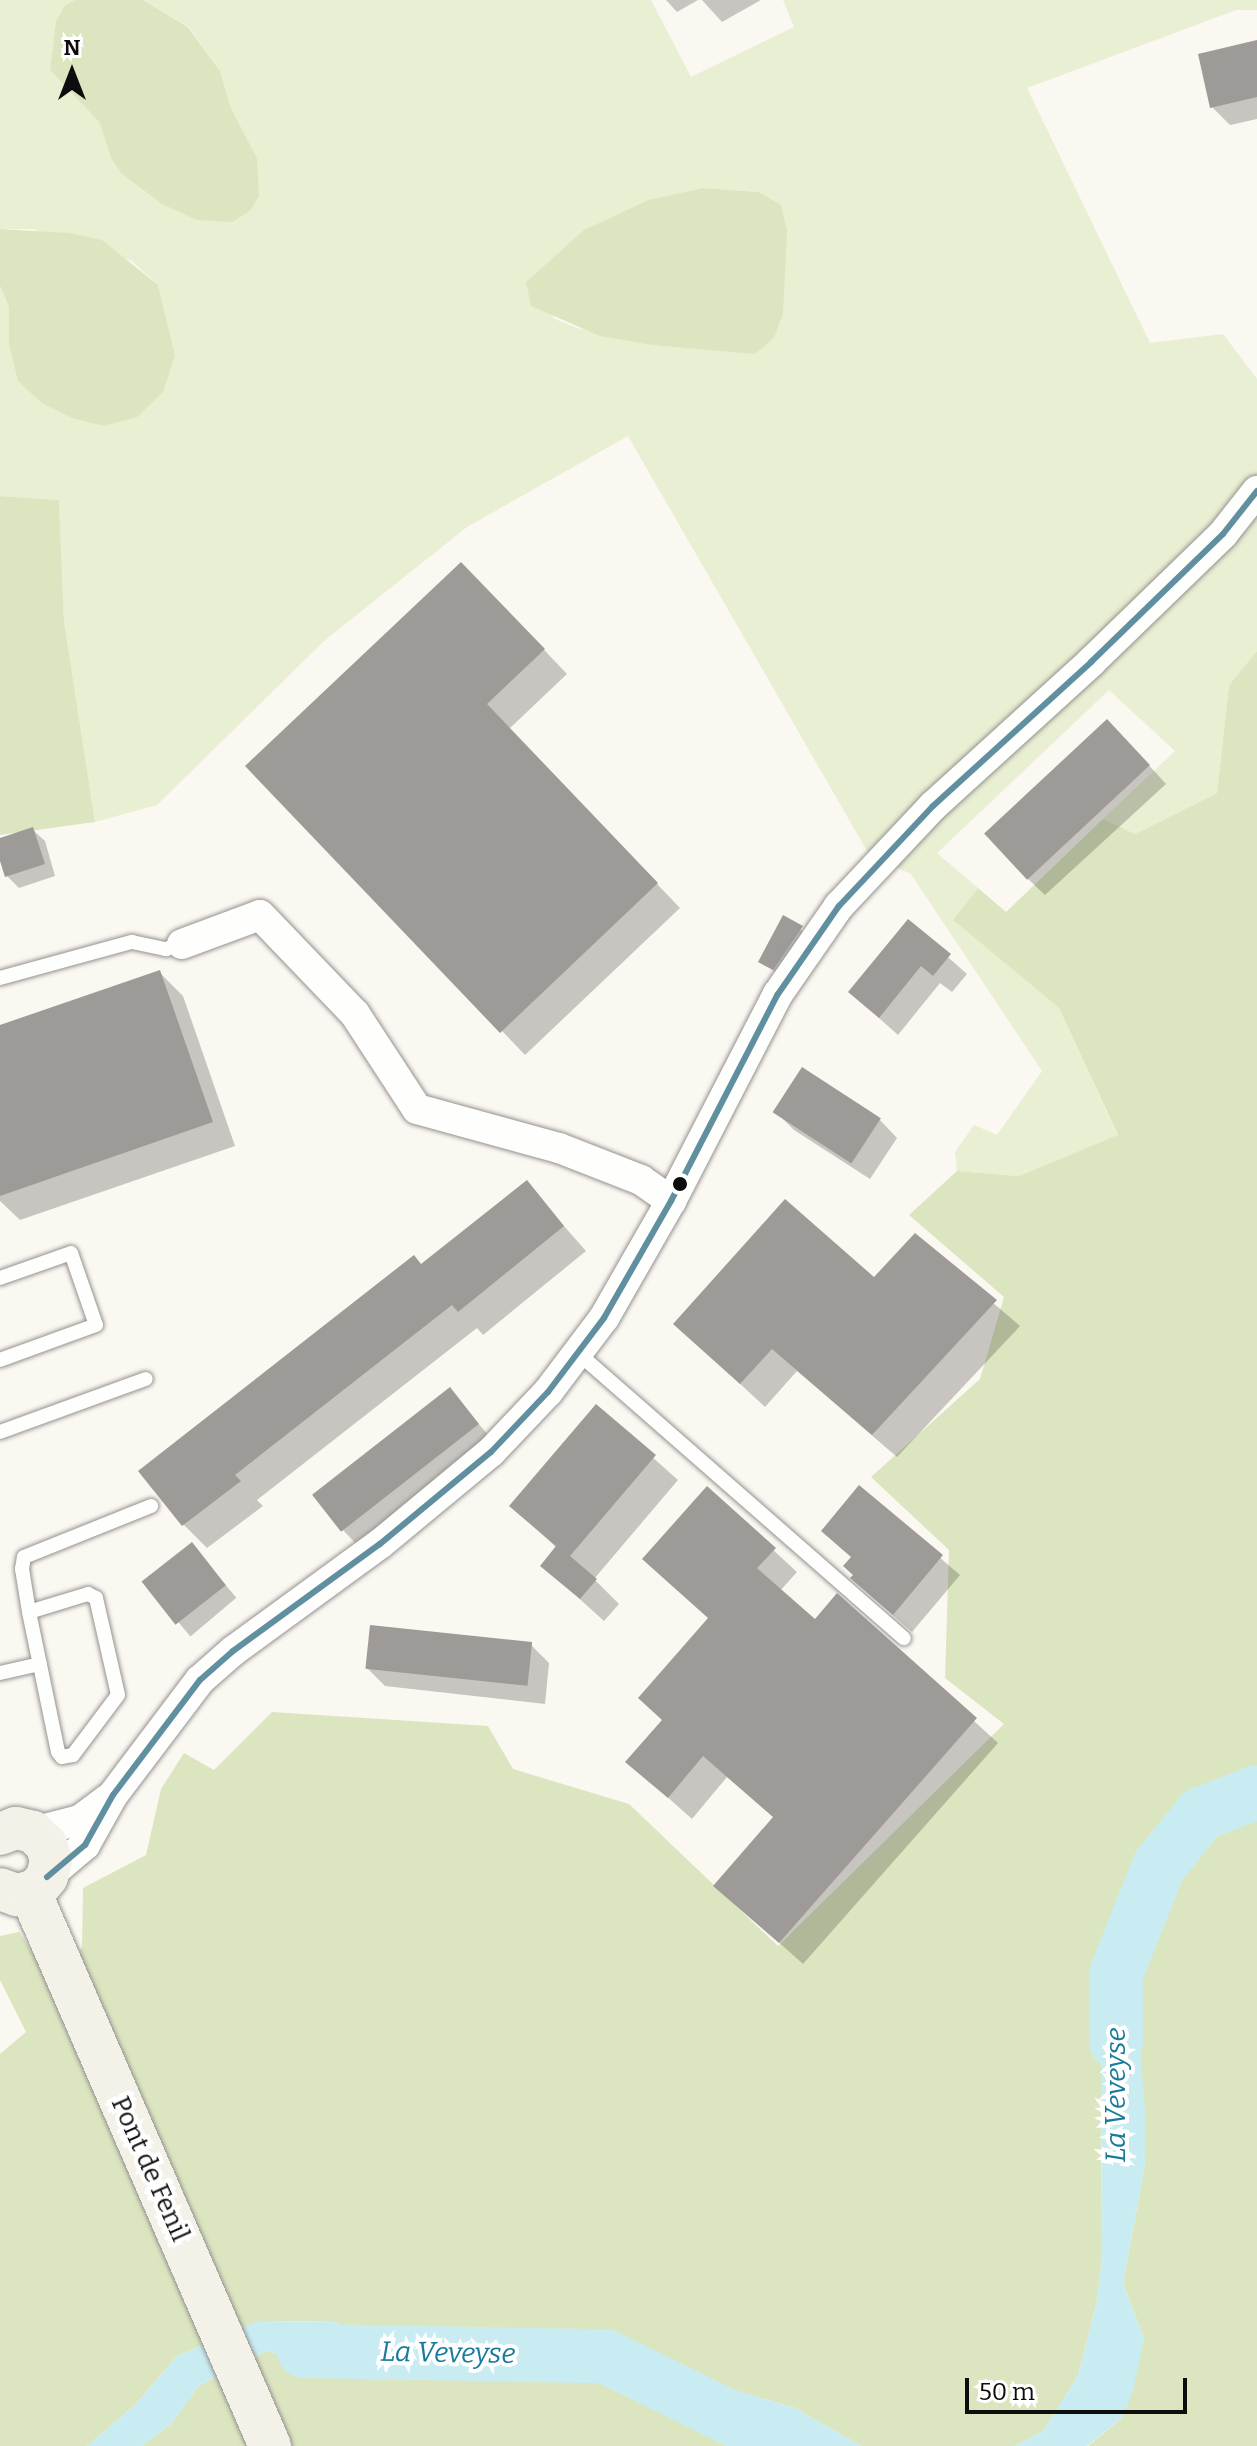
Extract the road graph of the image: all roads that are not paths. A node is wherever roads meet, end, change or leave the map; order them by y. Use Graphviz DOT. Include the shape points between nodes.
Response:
graph roads {
  1 [pos="1257,491"];
  2 [pos="182,944"];
  3 [pos="0,978"];
  4 [pos="671,1201"];
  5 [pos="0,1278"];
  6 [pos="578,1353"];
  7 [pos="0,1360"];
  8 [pos="146,1379"];
  9 [pos="0,1432"];
  10 [pos="151,1506"];
  11 [pos="29,1612"];
  12 [pos="904,1638"];
  13 [pos="40,1664"];
  14 [pos="0,1673"];
  15 [pos="113,1795"];
  16 [pos="16,1833"];
  17 [pos="26,1886"];
  18 [pos="270,2446"];
  1 -- 4 [label="street" via="1223,534 933,806 839,906 778,994"];
  2 -- 3 [label="lane" via="166,949 132,942"];
  2 -- 4 [label="street" via="260,915 355,1014 417,1109 559,1148 641,1180"];
  4 -- 6 [label="street"];
  5 -- 7 [label="lane" via="71,1253 96,1325"];
  6 -- 12 [label="lane"];
  6 -- 15 [label="street" via="491,1452 200,1680"];
  8 -- 9 [label="lane"];
  10 -- 11 [label="lane" via="24,1557"];
  11 -- 13 [label="lane"];
  11 -- 13 [label="lane" via="88,1594 96,1598 118,1695 73,1755 62,1757 58,1752"];
  13 -- 14 [label="lane"];
  15 -- 16 [label="street" via="80,1820"];
  15 -- 17 [label="street" via="85,1845"];
  16 -- 17 [label="street, Pont de Fenil" via="43,1839 51,1855"];
  17 -- 18 [label="street, Pont de Fenil"];
}
